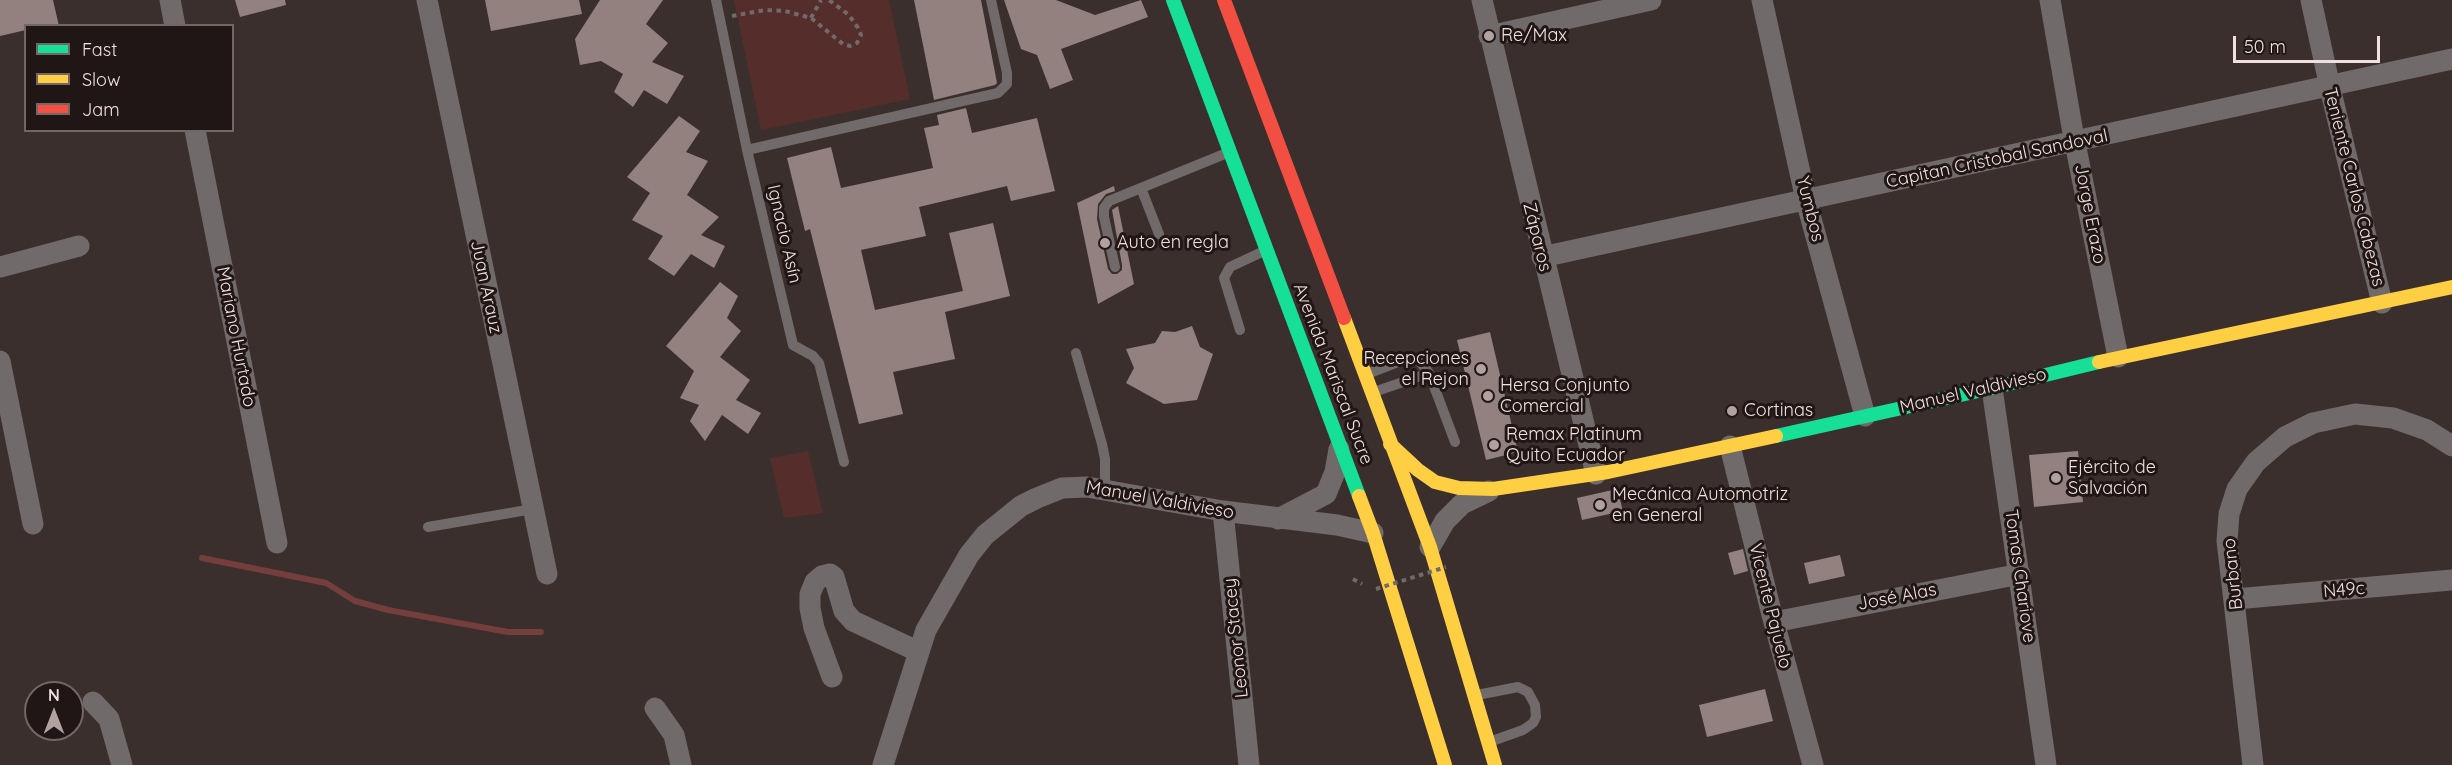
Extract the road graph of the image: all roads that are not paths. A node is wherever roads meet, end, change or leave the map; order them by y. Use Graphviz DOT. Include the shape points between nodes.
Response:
graph roads {
  1 [pos="170,0"];
  2 [pos="426,0"];
  3 [pos="716,0"];
  4 [pos="991,0"];
  5 [pos="1173,0"];
  6 [pos="1224,0"];
  7 [pos="1482,0"];
  8 [pos="1651,0"];
  9 [pos="1762,0"];
  10 [pos="2050,0"];
  11 [pos="2311,0"];
  12 [pos="175,24"];
  13 [pos="1489,36"];
  14 [pos="2452,59"];
  15 [pos="2329,85"];
  16 [pos="195,132"];
  17 [pos="2075,142"];
  18 [pos="747,150"];
  19 [pos="1230,151"];
  20 [pos="1142,188"];
  21 [pos="1806,200"];
  22 [pos="1159,234"];
  23 [pos="79,246"];
  24 [pos="1267,250"];
  25 [pos="1542,257"];
  26 [pos="0,267"];
  27 [pos="1114,267"];
  28 [pos="2452,287"];
  29 [pos="2382,303"];
  30 [pos="1240,330"];
  31 [pos="1076,353"];
  32 [pos="2118,357"];
  33 [pos="0,361"];
  34 [pos="1429,373"];
  35 [pos="1364,375"];
  36 [pos="1992,388"];
  37 [pos="1371,394"];
  38 [pos="1865,416"];
  39 [pos="1455,442"];
  40 [pos="1340,443"];
  41 [pos="1390,444"];
  42 [pos="1730,446"];
  43 [pos="2452,446"];
  44 [pos="844,462"];
  45 [pos="1596,474"];
  46 [pos="1492,489"];
  47 [pos="1105,490"];
  48 [pos="533,509"];
  49 [pos="1223,512"];
  50 [pos="1278,519"];
  51 [pos="33,524"];
  52 [pos="428,527"];
  53 [pos="1372,533"];
  54 [pos="277,543"];
  55 [pos="1430,547"];
  56 [pos="546,574"];
  57 [pos="2020,574"];
  58 [pos="2452,580"];
  59 [pos="2235,599"];
  60 [pos="1774,622"];
  61 [pos="917,651"];
  62 [pos="832,677"];
  63 [pos="1474,696"];
  64 [pos="93,702"];
  65 [pos="655,708"];
  66 [pos="1482,744"];
  67 [pos="1447,757"];
  68 [pos="122,765"];
  69 [pos="681,765"];
  70 [pos="883,765"];
  71 [pos="1249,765"];
  72 [pos="1495,765"];
  73 [pos="1813,765"];
  74 [pos="2046,765"];
  75 [pos="2253,765"];
  1 -- 12 [label="street"];
  2 -- 48 [label="street, Juan Arauz"];
  3 -- 18 [label="lane, Ignacio Asín"];
  4 -- 18 [label="lane" via="1007,73 1007,84 998,93"];
  5 -- 19 [label="main road, Avenida Mariscal Sucre"];
  6 -- 35 [label="main road, Avenida Mariscal Sucre"];
  7 -- 13 [label="street, Záparos"];
  8 -- 13 [label="street"];
  9 -- 21 [label="street, Yumbos"];
  10 -- 17 [label="street, Jorge Erazo"];
  11 -- 15 [label="street, Teniente Carlos Cabezas"];
  13 -- 25 [label="street, Záparos"];
  14 -- 15 [label="street, Capitan Cristobal Sandoval"];
  15 -- 17 [label="street, Capitan Cristobal Sandoval"];
  15 -- 29 [label="street, Teniente Carlos Cabezas"];
  16 -- 54 [label="street, Mariano Hurtado"];
  17 -- 21 [label="street, Capitan Cristobal Sandoval"];
  17 -- 32 [label="street, Jorge Erazo"];
  18 -- 44 [label="lane, Ignacio Asín" via="793,345 819,363"];
  19 -- 20 [label="lane"];
  19 -- 24 [label="main road, Avenida Mariscal Sucre"];
  20 -- 22 [label="lane"];
  20 -- 27 [label="lane" via="1109,201 1104,208"];
  21 -- 25 [label="street, Capitan Cristobal Sandoval"];
  21 -- 38 [label="street, Yumbos"];
  23 -- 26 [label="street"];
  24 -- 30 [label="lane" via="1230,267 1224,278"];
  24 -- 40 [label="main road, Avenida Mariscal Sucre"];
  25 -- 45 [label="street, Záparos"];
  28 -- 29 [label="main road, Manuel Valdivieso"];
  29 -- 32 [label="main road, Manuel Valdivieso"];
  31 -- 47 [label="lane" via="1102,444"];
  32 -- 36 [label="main road, Manuel Valdivieso"];
  33 -- 51 [label="street"];
  34 -- 35 [label="lane" via="1419,361 1411,359"];
  34 -- 37 [label="lane"];
  34 -- 39 [label="lane"];
  35 -- 37 [label="main road, Avenida Mariscal Sucre"];
  36 -- 38 [label="main road, Manuel Valdivieso"];
  36 -- 57 [label="street, Tomas Chariove"];
  37 -- 41 [label="main road, Avenida Mariscal Sucre"];
  38 -- 42 [label="main road, Manuel Valdivieso"];
  40 -- 50 [label="street" via="1327,492"];
  40 -- 53 [label="main road, Avenida Mariscal Sucre"];
  41 -- 46 [label="main road, Manuel Valdivieso" via="1435,482 1459,488"];
  41 -- 55 [label="main road, Avenida Mariscal Sucre"];
  42 -- 45 [label="main road, Manuel Valdivieso"];
  42 -- 60 [label="street, Vicente Pajuelo"];
  43 -- 59 [label="street, Burbano" via="2427,430 2393,418 2355,414 2313,423 2285,437 2256,462 2237,489 2229,514 2227,540"];
  45 -- 46 [label="main road, Manuel Valdivieso"];
  46 -- 55 [label="street, Manuel Valdivieso" via="1462,504 1445,521"];
  47 -- 49 [label="street, Manuel Valdivieso"];
  47 -- 61 [label="street, Manuel Valdivieso" via="1074,486 1048,493 1021,506 985,535 964,564"];
  48 -- 52 [label="lane"];
  48 -- 56 [label="street, Juan Arauz"];
  49 -- 50 [label="street, Manuel Valdivieso"];
  49 -- 71 [label="street, Leonor Stacey"];
  50 -- 53 [label="street, Manuel Valdivieso"];
  53 -- 67 [label="main road, Avenida Mariscal Sucre"];
  55 -- 63 [label="main road, Avenida Mariscal Sucre"];
  57 -- 60 [label="street, José Alas"];
  57 -- 74 [label="street, Tomas Chariove"];
  58 -- 59 [label="street, N49c"];
  59 -- 75 [label="street, Burbano"];
  60 -- 73 [label="street, Vicente Pajuelo"];
  61 -- 62 [label="street" via="853,621 844,611 834,577 822,576 810,594 810,608"];
  61 -- 70 [label="street, Manuel Valdivieso"];
  63 -- 66 [label="main road, Avenida Mariscal Sucre"];
  63 -- 66 [label="lane" via="1518,687 1528,692 1535,705 1533,723"];
  64 -- 68 [label="street" via="109,719"];
  65 -- 69 [label="street" via="674,735"];
  66 -- 72 [label="main road, Avenida Mariscal Sucre"];
}
